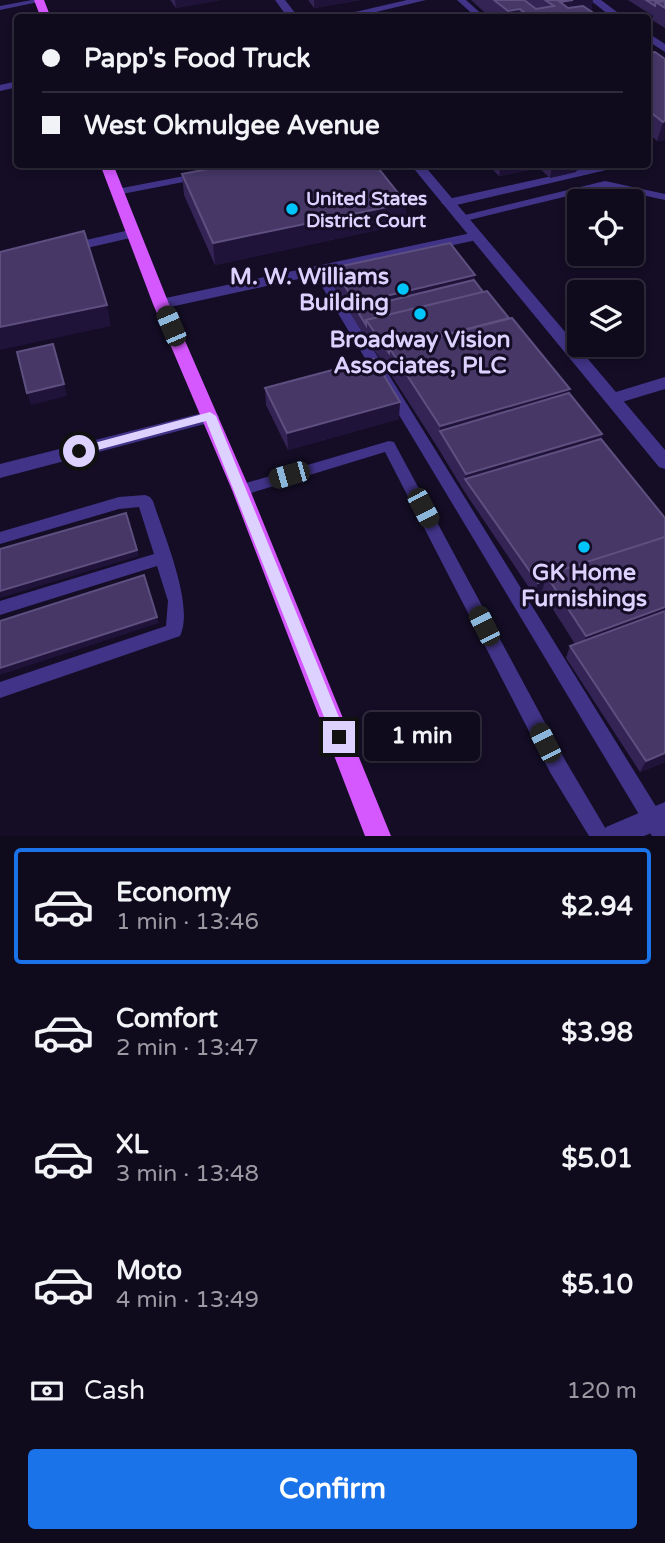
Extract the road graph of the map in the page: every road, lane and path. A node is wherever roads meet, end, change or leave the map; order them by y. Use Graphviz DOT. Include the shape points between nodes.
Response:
graph roads {
  1 [pos="280,0"];
  2 [pos="421,0"];
  3 [pos="461,0"];
  4 [pos="595,0"];
  5 [pos="39,1"];
  6 [pos="0,8"];
  7 [pos="291,14"];
  8 [pos="353,14"];
  9 [pos="477,14"];
  10 [pos="614,14"];
  11 [pos="651,38"];
  12 [pos="665,49"];
  13 [pos="108,168"];
  14 [pos="419,168"];
  15 [pos="608,168"];
  16 [pos="217,173"];
  17 [pos="117,192"];
  18 [pos="665,197"];
  19 [pos="449,203"];
  20 [pos="461,219"];
  21 [pos="134,233"];
  22 [pos="476,236"];
  23 [pos="53,252"];
  24 [pos="318,270"];
  25 [pos="161,304"];
  26 [pos="665,383"];
  27 [pos="612,399"];
  28 [pos="210,416"];
  29 [pos="665,462"];
  30 [pos="0,471"];
  31 [pos="241,490"];
  32 [pos="0,538"];
  33 [pos="163,558"];
  34 [pos="0,608"];
  35 [pos="0,690"];
  36 [pos="660,823"];
  37 [pos="379,836"];
  38 [pos="600,836"];
  39 [pos="615,836"];
  1 -- 7 [label="street"];
  2 -- 8 [label="street"];
  3 -- 9 [label="lane"];
  4 -- 10 [label="street"];
  5 -- 6 [label="lane"];
  11 -- 12 [label="street"];
  13 -- 17 [label="main road"];
  14 -- 19 [label="street"];
  15 -- 19 [label="street"];
  16 -- 17 [label="lane"];
  17 -- 21 [label="main road"];
  18 -- 20 [label="lane" via="605,184"];
  19 -- 20 [label="street"];
  20 -- 22 [label="street"];
  21 -- 23 [label="street"];
  21 -- 25 [label="main road"];
  22 -- 24 [label="street"];
  22 -- 27 [label="street"];
  24 -- 25 [label="street"];
  24 -- 36 [label="lane"];
  25 -- 28 [label="main road"];
  26 -- 27 [label="street"];
  27 -- 29 [label="street"];
  28 -- 30 [label="street"];
  28 -- 31 [label="main road"];
  31 -- 37 [label="main road"];
  31 -- 38 [label="lane" via="389,446 558,767"];
  32 -- 33 [label="lane" via="120,503 145,501"];
  33 -- 34 [label="lane"];
  33 -- 35 [label="lane" via="176,601 174,631"];
  36 -- 39 [label="street"];
}
